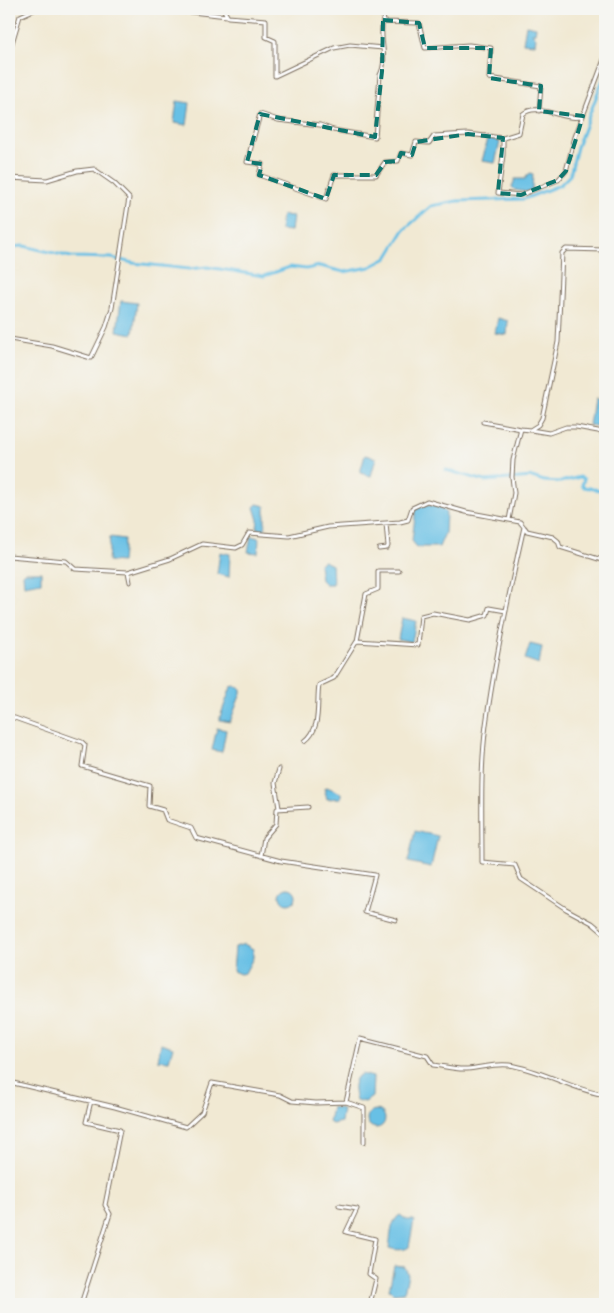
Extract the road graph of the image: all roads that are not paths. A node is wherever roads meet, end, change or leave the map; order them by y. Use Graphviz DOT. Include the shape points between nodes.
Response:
graph roads {
  1 [pos="36,9"];
  2 [pos="182,9"];
  3 [pos="222,9"];
  4 [pos="382,9"];
  5 [pos="227,16"];
  6 [pos="383,20"];
  7 [pos="382,48"];
  8 [pos="9,53"];
  9 [pos="605,57"];
  10 [pos="539,111"];
  11 [pos="583,116"];
  12 [pos="502,138"];
  13 [pos="9,178"];
  14 [pos="605,250"];
  15 [pos="9,344"];
  16 [pos="483,422"];
  17 [pos="521,429"];
  18 [pos="530,430"];
  19 [pos="605,449"];
  20 [pos="509,520"];
  21 [pos="386,523"];
  22 [pos="524,527"];
  23 [pos="379,549"];
  24 [pos="9,556"];
  25 [pos="605,561"];
  26 [pos="399,571"];
  27 [pos="128,572"];
  28 [pos="130,582"];
  29 [pos="506,611"];
  30 [pos="357,641"];
  31 [pos="9,716"];
  32 [pos="305,741"];
  33 [pos="279,769"];
  34 [pos="308,807"];
  35 [pos="279,808"];
  36 [pos="261,856"];
  37 [pos="396,920"];
  38 [pos="605,934"];
  39 [pos="9,1082"];
  40 [pos="605,1095"];
  41 [pos="91,1101"];
  42 [pos="346,1102"];
  43 [pos="364,1142"];
  44 [pos="339,1206"];
  45 [pos="81,1304"];
  46 [pos="370,1304"];
  1 -- 8 [label="street" via="20,16"];
  2 -- 5 [label="street"];
  3 -- 5 [label="street"];
  4 -- 6 [label="street"];
  5 -- 7 [label="street" via="266,20 266,37 275,41 275,76 334,48 350,45"];
  6 -- 7 [label="street" via="380,30"];
  6 -- 10 [label="street" via="419,23 425,48 491,48 488,78 541,86"];
  7 -- 12 [label="street" via="374,137 260,114 246,162 262,164 259,176 326,199 334,175 376,175 385,162 398,161 401,153 412,154 416,142 429,142 434,136 468,134"];
  9 -- 11 [label="street"];
  10 -- 11 [label="street" via="576,118"];
  10 -- 12 [label="street" via="526,111 521,118 519,133"];
  11 -- 12 [label="street" via="566,170 558,180 521,195 498,193"];
  13 -- 15 [label="street" via="47,180 77,170 94,169 129,198 112,308 91,358 31,342 10,339"];
  14 -- 18 [label="street" via="566,249 562,253 558,342 542,418"];
  16 -- 17 [label="street"];
  17 -- 18 [label="street"];
  17 -- 20 [label="street" via="513,460 514,492"];
  18 -- 19 [label="street" via="549,433 576,427 598,431 605,434"];
  20 -- 21 [label="street" via="427,501 412,508 408,520"];
  20 -- 22 [label="street" via="520,522"];
  21 -- 23 [label="street" via="388,546"];
  21 -- 27 [label="street" via="328,527 289,536 249,533 242,545 236,548 202,544 170,559"];
  22 -- 25 [label="street" via="527,531 553,537 560,547"];
  22 -- 29 [label="street"];
  24 -- 27 [label="street" via="66,561 75,569"];
  26 -- 30 [label="street" via="378,571 378,589 366,594"];
  27 -- 28 [label="street"];
  29 -- 30 [label="street" via="489,608 487,615 470,620 433,613 421,616 418,645"];
  29 -- 38 [label="street" via="486,726 482,862 515,865 521,879"];
  30 -- 32 [label="street" via="334,678 319,685 318,715 313,733"];
  31 -- 36 [label="street" via="82,742 85,745 82,766 150,786 149,806 164,810 167,820 191,828 196,838"];
  33 -- 35 [label="street" via="275,783"];
  34 -- 35 [label="street"];
  35 -- 36 [label="street" via="274,828 264,838"];
  36 -- 37 [label="street" via="375,875 365,912"];
  39 -- 41 [label="street"];
  40 -- 42 [label="street" via="510,1065 486,1065 466,1070 433,1065 427,1056 360,1039"];
  41 -- 42 [label="street" via="188,1127 202,1112 212,1083 280,1095 292,1101"];
  41 -- 45 [label="street" via="86,1122 120,1130 105,1205 110,1214"];
  42 -- 43 [label="street" via="364,1108"];
  44 -- 46 [label="street" via="357,1209 346,1232 375,1239 369,1274 376,1279"];
}
